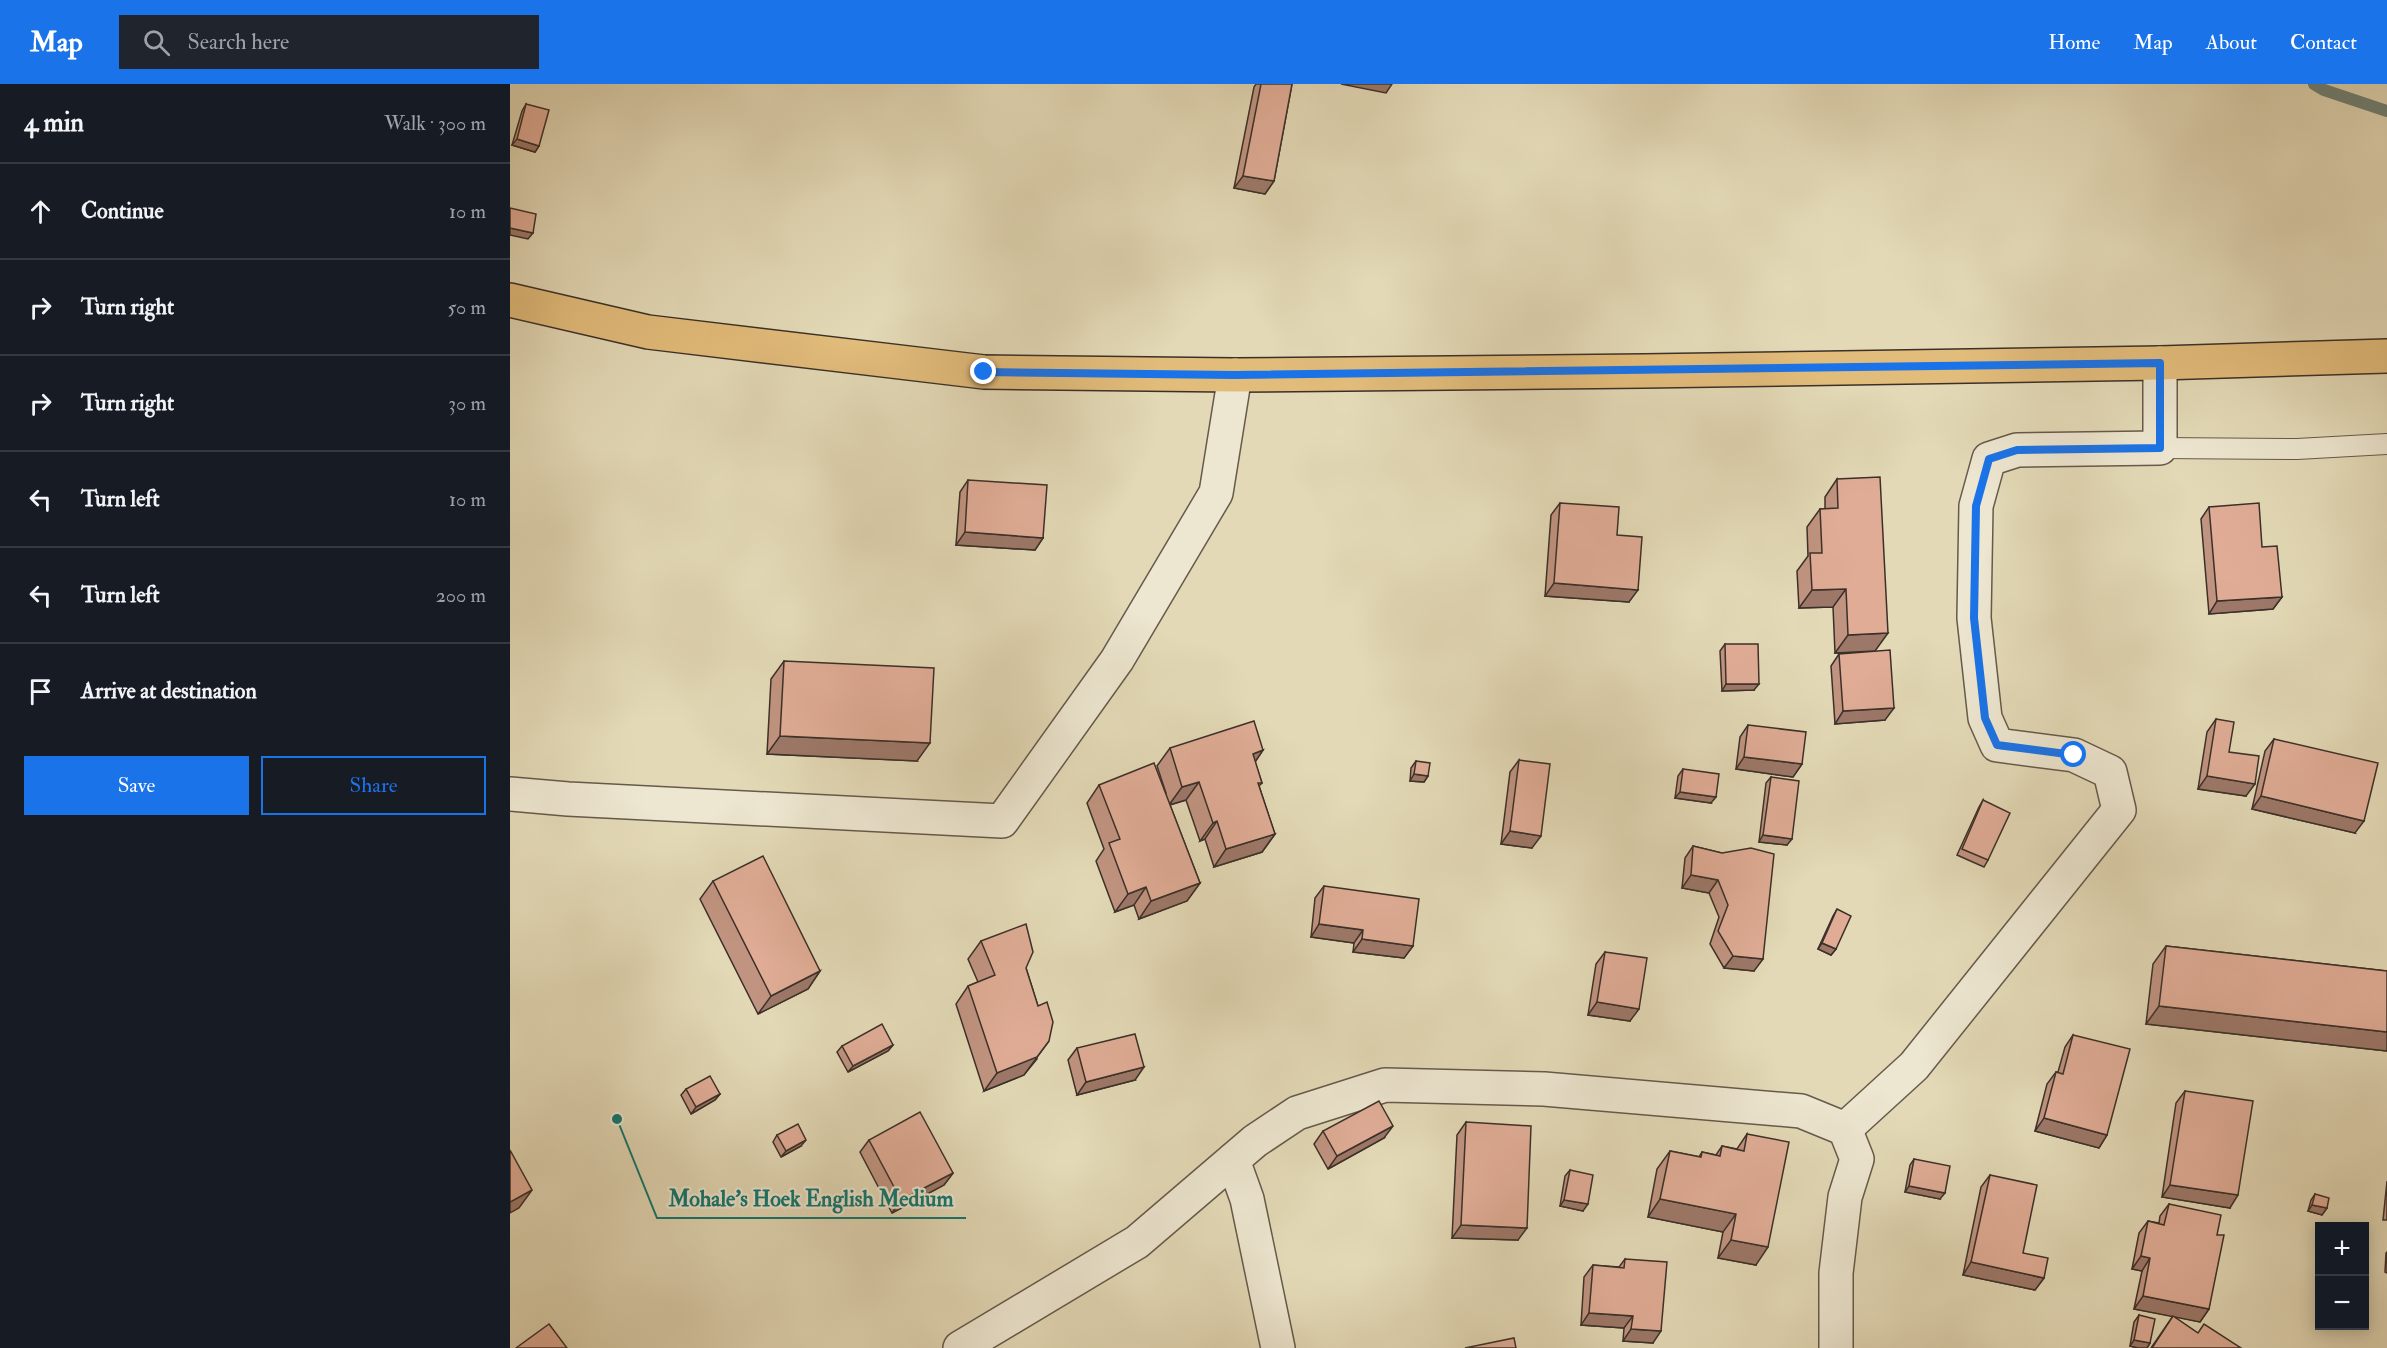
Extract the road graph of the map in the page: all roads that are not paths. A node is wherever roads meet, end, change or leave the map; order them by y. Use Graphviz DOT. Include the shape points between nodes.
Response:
graph roads {
  1 [pos="510,300"];
  2 [pos="2387,356"];
  3 [pos="2160,363"];
  4 [pos="1235,375"];
  5 [pos="2387,444"];
  6 [pos="2160,448"];
  7 [pos="510,794"];
  8 [pos="1845,1128"];
  9 [pos="1233,1160"];
  10 [pos="960,1348"];
  11 [pos="1278,1348"];
  12 [pos="1836,1348"];
  1 -- 4 [label="main road" via="648,332 984,372"];
  2 -- 3 [label="main road"];
  3 -- 4 [label="main road"];
  3 -- 6 [label="street"];
  4 -- 7 [label="street" via="1216,493 1117,660 1002,820"];
  5 -- 6 [label="lane"];
  6 -- 8 [label="street" via="2017,450 1989,459 1976,506 1974,618 1985,718 1997,745 2074,755 2110,771 2119,810 1914,1066"];
  8 -- 9 [label="street" via="1802,1111 1544,1089 1385,1085 1297,1113"];
  8 -- 12 [label="street" via="1857,1159 1845,1197 1836,1273"];
  9 -- 10 [label="street" via="1137,1242"];
  9 -- 11 [label="street" via="1247,1199"];
}
